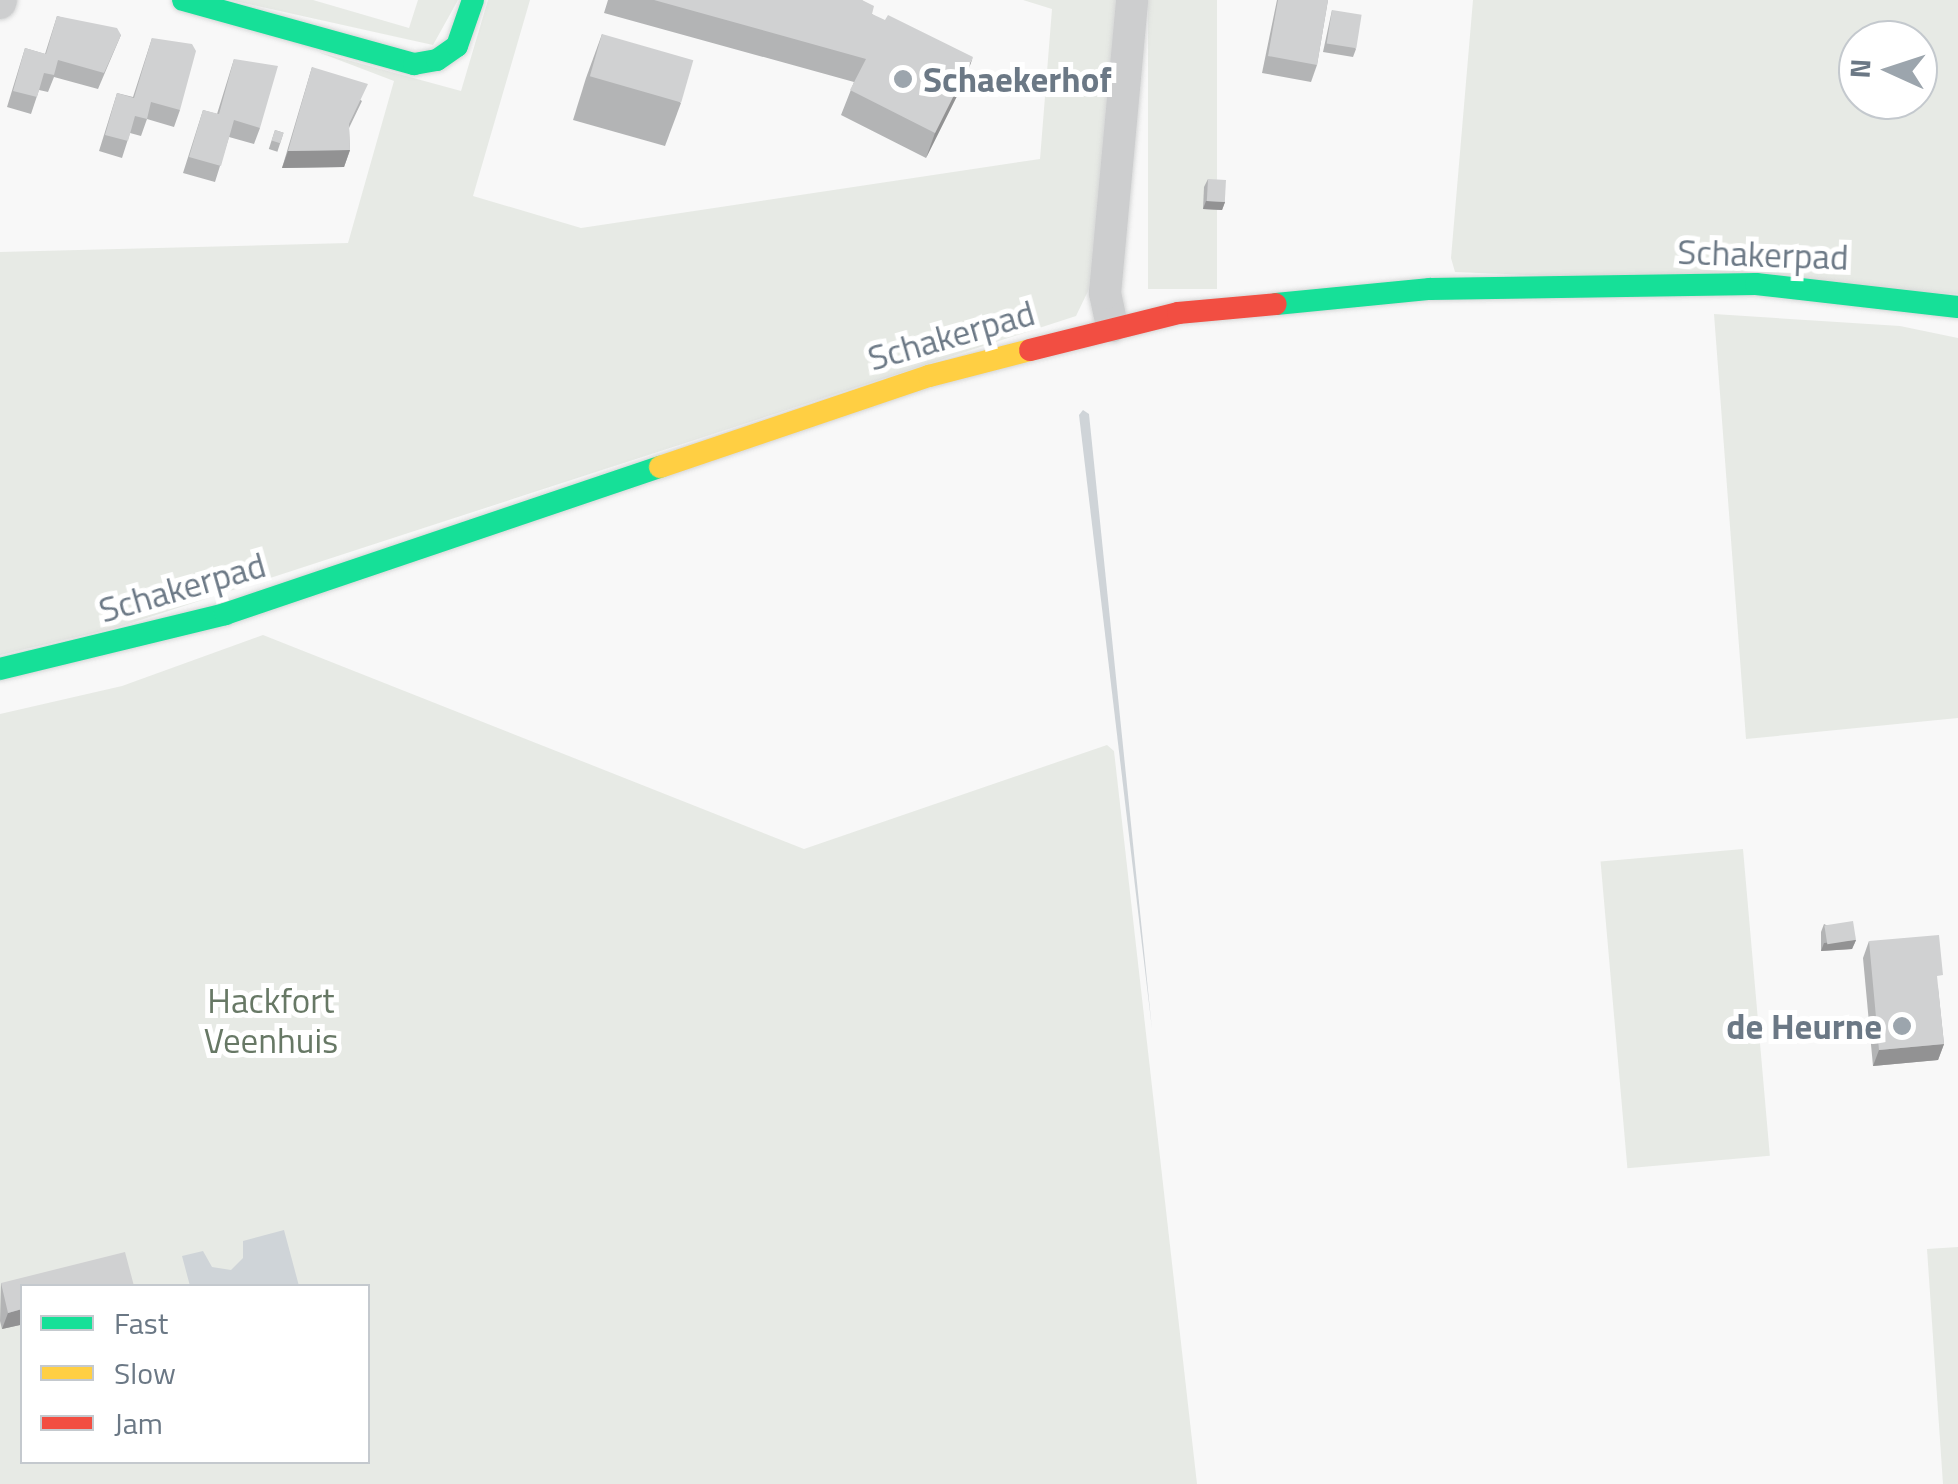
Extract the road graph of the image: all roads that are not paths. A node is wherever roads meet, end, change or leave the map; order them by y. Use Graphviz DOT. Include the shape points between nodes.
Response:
graph roads {
  1 [pos="183,0"];
  2 [pos="473,0"];
  3 [pos="1132,0"];
  4 [pos="1958,308"];
  5 [pos="1112,326"];
  6 [pos="0,669"];
  1 -- 2 [label="street" via="414,64 438,60 456,46"];
  3 -- 5 [label="street" via="1105,293"];
  4 -- 5 [label="street, Schakerpad" via="1756,284 1430,289 1178,312"];
  5 -- 6 [label="street, Schakerpad" via="929,376 225,614"];
}
